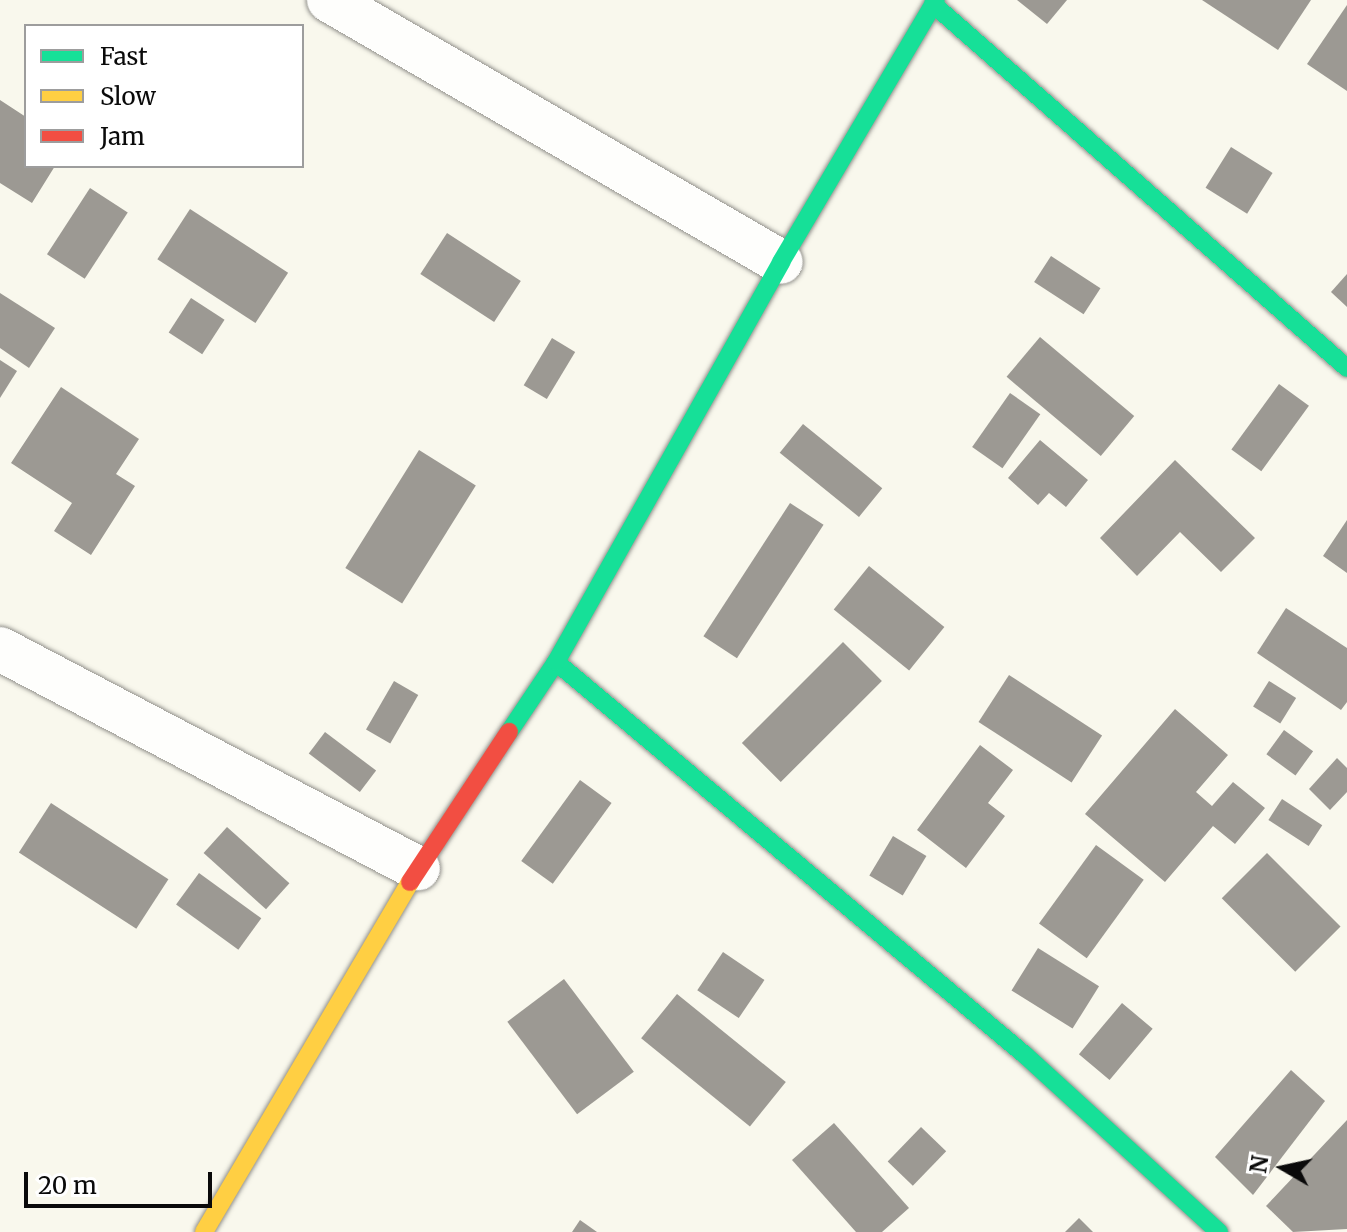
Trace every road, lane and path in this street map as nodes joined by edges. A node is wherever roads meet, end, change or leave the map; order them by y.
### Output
1 (329, 0) edge
2 (934, 2) edge
3 (781, 262) junction
4 (1347, 368) edge
5 (0, 649) edge
6 (556, 662) junction
7 (418, 868) junction
8 (204, 1232) edge
9 (1219, 1232) edge

1 - 3 street
2 - 3 street
2 - 4 street
3 - 6 street
5 - 7 street
6 - 7 street
6 - 9 street
7 - 8 street

